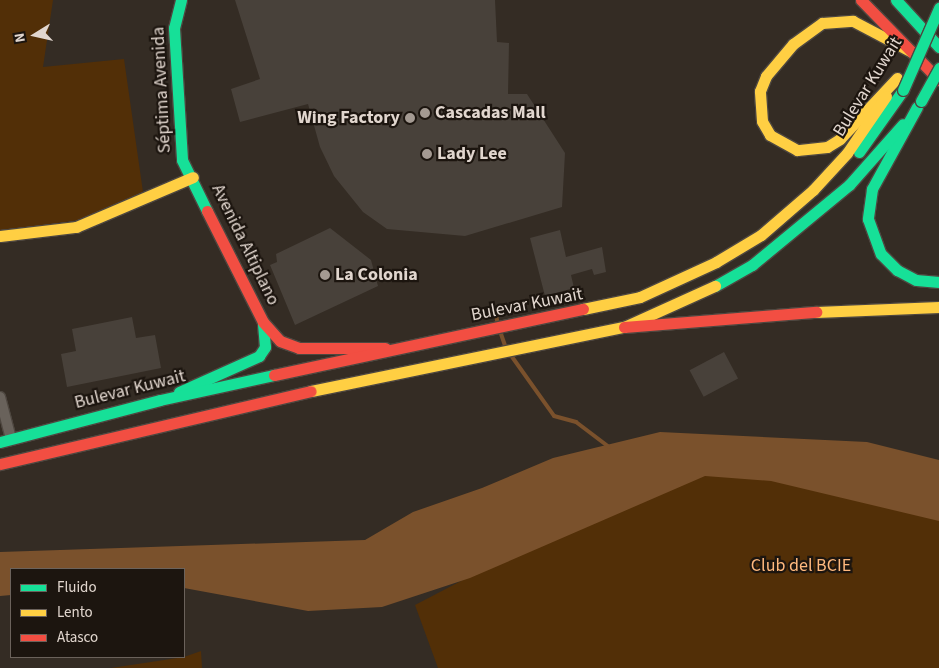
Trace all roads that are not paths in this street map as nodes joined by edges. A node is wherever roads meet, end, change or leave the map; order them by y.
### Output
1 (181, 0) edge
2 (861, 0) edge
3 (896, 0) edge
4 (933, 0) edge
5 (939, 8) edge
6 (939, 47) edge
7 (914, 53) junction
8 (939, 68) edge
9 (899, 75) junction
10 (939, 80) edge
11 (919, 104) junction
12 (193, 177) junction
13 (813, 190) junction
14 (0, 236) edge
15 (939, 282) edge
16 (939, 307) edge
17 (263, 322) junction
18 (624, 327) junction
19 (396, 348) junction
20 (0, 397) edge
21 (160, 400) junction
22 (5, 441) edge
23 (0, 464) edge

1 - 12 main road, Séptima Avenida
2 - 7 main road
3 - 6 main road
4 - 9 main road, Bulevar Kuwait
5 - 13 main road, bridge
7 - 9 main road
7 - 10 main road
8 - 11 main road, bridge
9 - 13 main road, Bulevar Kuwait
11 - 15 main road
11 - 18 main road
12 - 14 main road, Avenida Altiplano
12 - 17 main road, Avenida Altiplano
13 - 19 main road, Bulevar Kuwait
16 - 18 main road
17 - 19 main road, Avenida Altiplano
17 - 21 main road, Avenida Altiplano
18 - 23 main road
19 - 21 main road, Bulevar Kuwait
20 - 22 street
21 - 22 main road, Bulevar Kuwait

